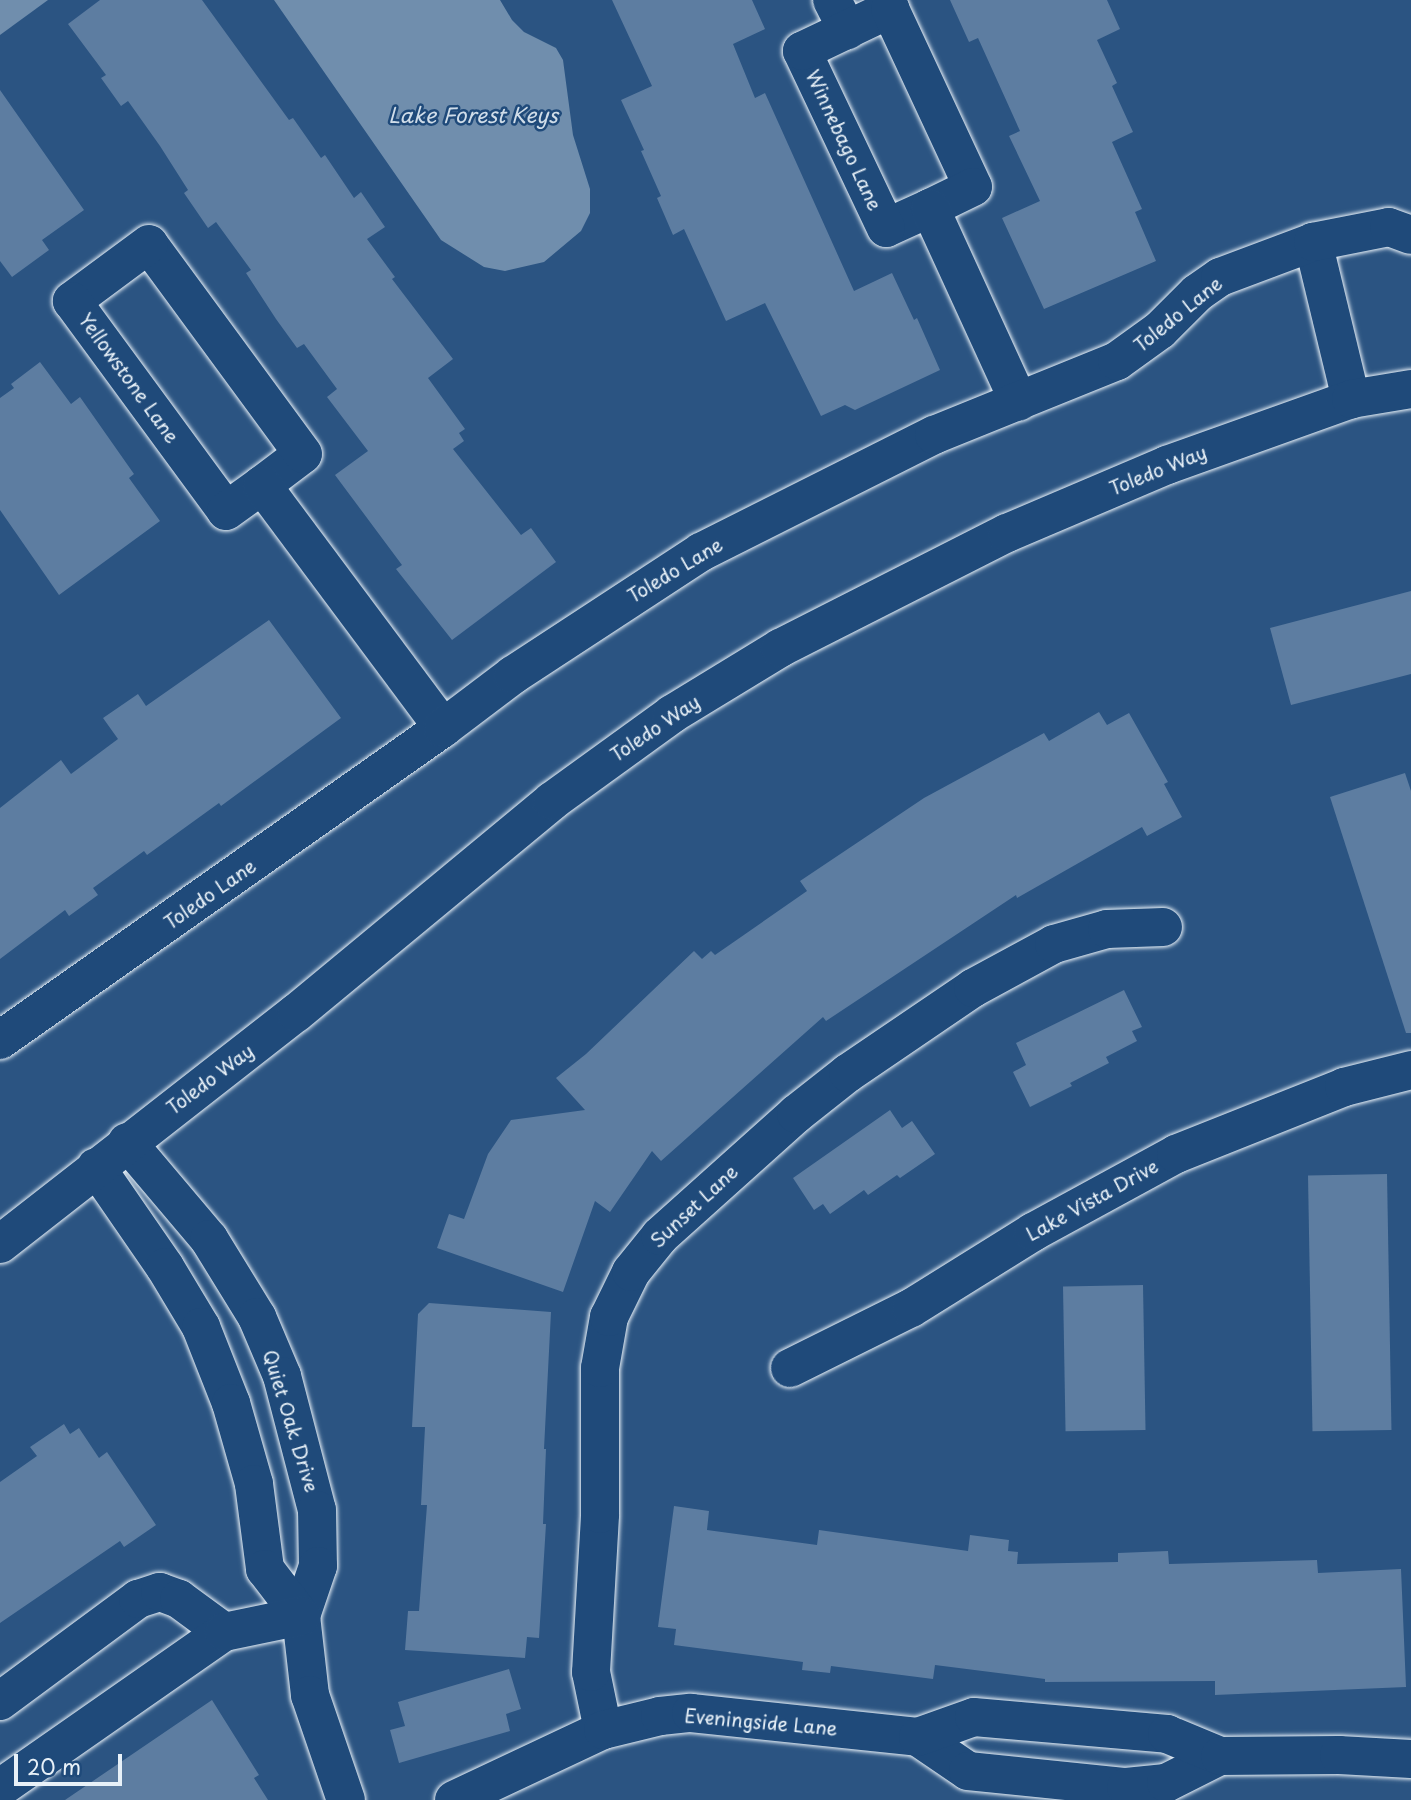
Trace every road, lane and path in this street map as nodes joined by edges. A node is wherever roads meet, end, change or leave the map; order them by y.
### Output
1 (839, 15) edge
2 (930, 208) junction
3 (1411, 234) edge
4 (1313, 242) junction
5 (1411, 389) edge
6 (1351, 399) junction
7 (1019, 402) junction
8 (262, 485) junction
9 (443, 728) junction
10 (1163, 927) dead end
11 (0, 1040) edge
12 (1411, 1070) edge
13 (127, 1142) junction
14 (96, 1167) junction
15 (0, 1244) edge
16 (790, 1368) dead end
17 (301, 1616) junction
18 (224, 1632) junction
19 (0, 1701) edge
20 (603, 1730) junction
21 (918, 1737) junction
22 (1220, 1756) junction
23 (1411, 1759) edge
24 (0, 1788) edge
25 (346, 1800) edge
26 (454, 1800) edge

1 - 2 street, Winnebago Lane
1 - 2 street, Winnebago Lane
2 - 7 street
3 - 4 street, Toledo Lane
4 - 6 street
4 - 7 street, Toledo Lane
5 - 6 street, Toledo Way
6 - 13 street, Toledo Way
7 - 9 street, Toledo Lane
8 - 8 street, Yellowstone Lane
8 - 9 street
9 - 11 street, Toledo Lane
10 - 20 street, Sunset Lane
12 - 16 street, Lake Vista Drive
13 - 14 street, Toledo Way
13 - 17 street, Quiet Oak Drive
14 - 15 street, Toledo Way
14 - 17 street
17 - 18 street
17 - 25 street, Quiet Oak Drive
18 - 19 street
18 - 24 street
20 - 21 street, Eveningside Lane
20 - 26 street, Eveningside Lane
21 - 22 street, Eveningside Lane
21 - 22 street, Eveningside Lane
22 - 23 street, Eveningside Lane

